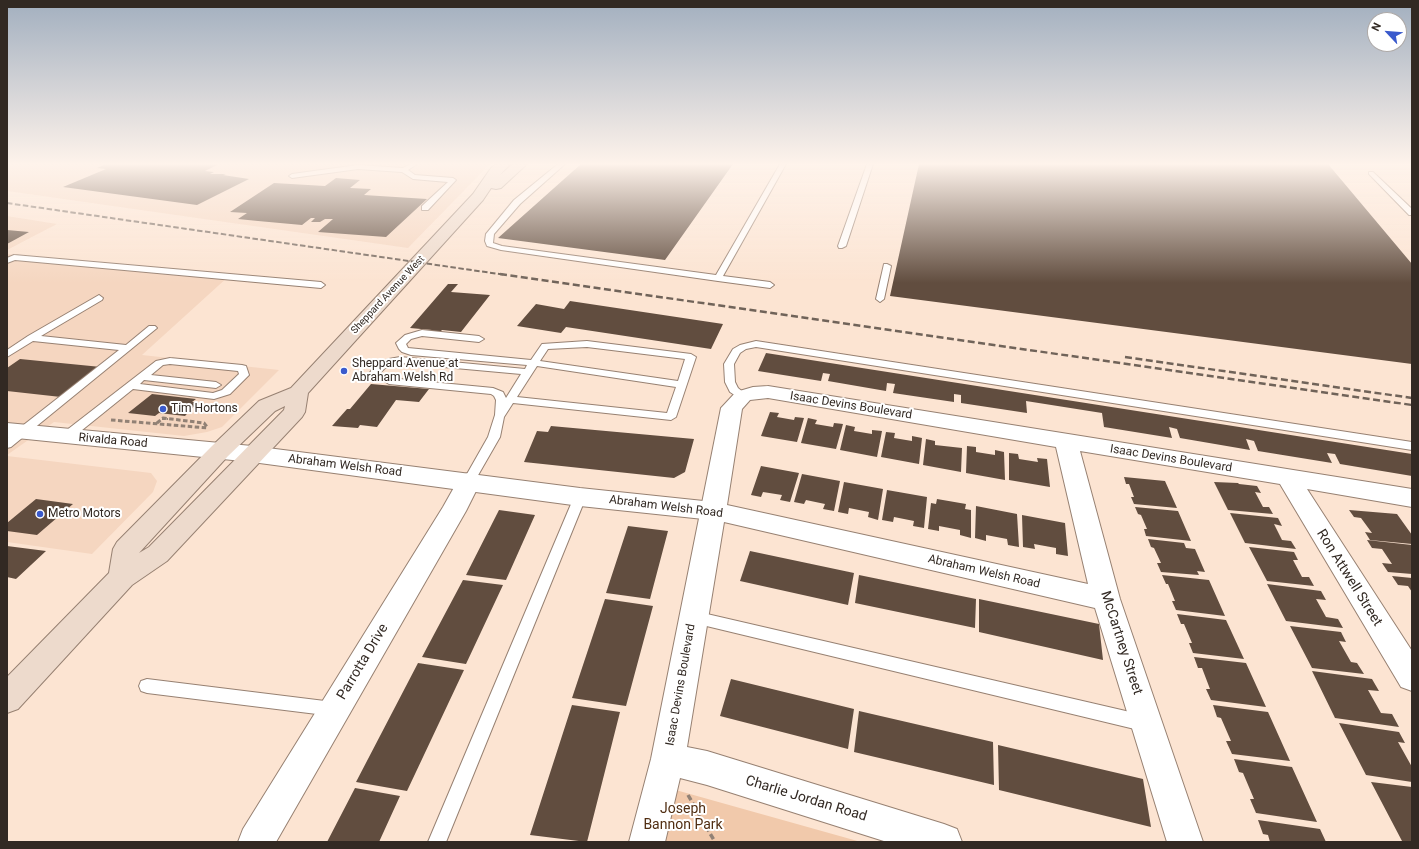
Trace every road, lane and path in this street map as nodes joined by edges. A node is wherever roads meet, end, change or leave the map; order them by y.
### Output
1 (429, 204) edge
2 (472, 204) edge
3 (516, 204) edge
4 (760, 204) edge
5 (856, 204) edge
6 (1402, 204) edge
7 (425, 208) dead end
8 (1412, 213) edge
9 (842, 246) dead end
10 (7, 261) edge
11 (887, 266) dead end
12 (718, 278) junction
13 (770, 285) dead end
14 (321, 286) dead end
15 (99, 298) dead end
16 (880, 299) dead end
17 (152, 328) dead end
18 (31, 338) junction
19 (479, 339) dead end
20 (128, 348) junction
21 (7, 354) edge
22 (531, 368) junction
23 (142, 377) junction
24 (377, 380) dead end
25 (389, 381) dead end
26 (216, 385) dead end
27 (131, 386) junction
28 (682, 386) junction
29 (298, 392) junction
30 (744, 396) junction
31 (510, 400) junction
32 (499, 417) junction
33 (105, 419) dead end
34 (156, 423) junction
35 (151, 427) dead end
36 (12, 435) edge
37 (67, 436) junction
38 (1066, 442) junction
39 (1412, 446) edge
40 (220, 451) junction
41 (252, 454) junction
42 (1288, 478) junction
43 (469, 481) junction
44 (580, 497) junction
45 (1412, 498) edge
46 (713, 511) junction
47 (122, 577) junction
48 (1106, 599) junction
49 (693, 617) junction
50 (1412, 677) edge
51 (147, 686) dead end
52 (7, 699) edge
53 (335, 710) junction
54 (1147, 724) junction
55 (668, 759) junction
56 (688, 795) dead end
57 (256, 842) edge
58 (437, 842) edge
59 (647, 842) edge
60 (715, 842) edge
61 (944, 842) edge
62 (1185, 842) edge

1 - 7 lane
2 - 29 main road, Sheppard Avenue West
3 - 12 lane
4 - 12 lane
5 - 9 lane
6 - 8 lane
10 - 14 lane
11 - 16 lane
12 - 13 lane
15 - 18 lane
17 - 20 lane
18 - 20 lane
18 - 21 lane
19 - 22 lane
20 - 36 lane
22 - 24 lane
22 - 28 lane
22 - 28 lane
22 - 31 lane
23 - 26 lane
23 - 27 lane
23 - 27 lane
25 - 32 lane
27 - 37 lane
28 - 31 lane
29 - 40 main road, Sheppard Avenue West
29 - 41 main road
30 - 38 street, Isaac Devins Boulevard
30 - 39 lane
30 - 46 street, Isaac Devins Boulevard
31 - 32 lane
32 - 43 lane
33 - 34 path
34 - 34 path
34 - 35 path
36 - 37 street, Rivalda Road
37 - 40 street, Rivalda Road
38 - 42 street, Isaac Devins Boulevard
38 - 48 street, McCartney Street
40 - 41 street, Abraham Welsh Road
40 - 47 main road, Sheppard Avenue West
41 - 43 street, Abraham Welsh Road
41 - 47 main road
42 - 45 street, Isaac Devins Boulevard
42 - 50 street, Ron Attwell Street
43 - 44 street, Abraham Welsh Road
43 - 53 street, Parrotta Drive
44 - 46 street, Abraham Welsh Road
44 - 58 lane
46 - 48 street, Abraham Welsh Road
46 - 49 street, Isaac Devins Boulevard
47 - 52 main road
48 - 54 street, McCartney Street
49 - 54 lane
49 - 55 street, Isaac Devins Boulevard
51 - 53 lane
53 - 57 street, Parrotta Drive
54 - 62 street, McCartney Street
55 - 59 street, Isaac Devins Boulevard
55 - 61 street, Charlie Jordan Road
56 - 60 path

